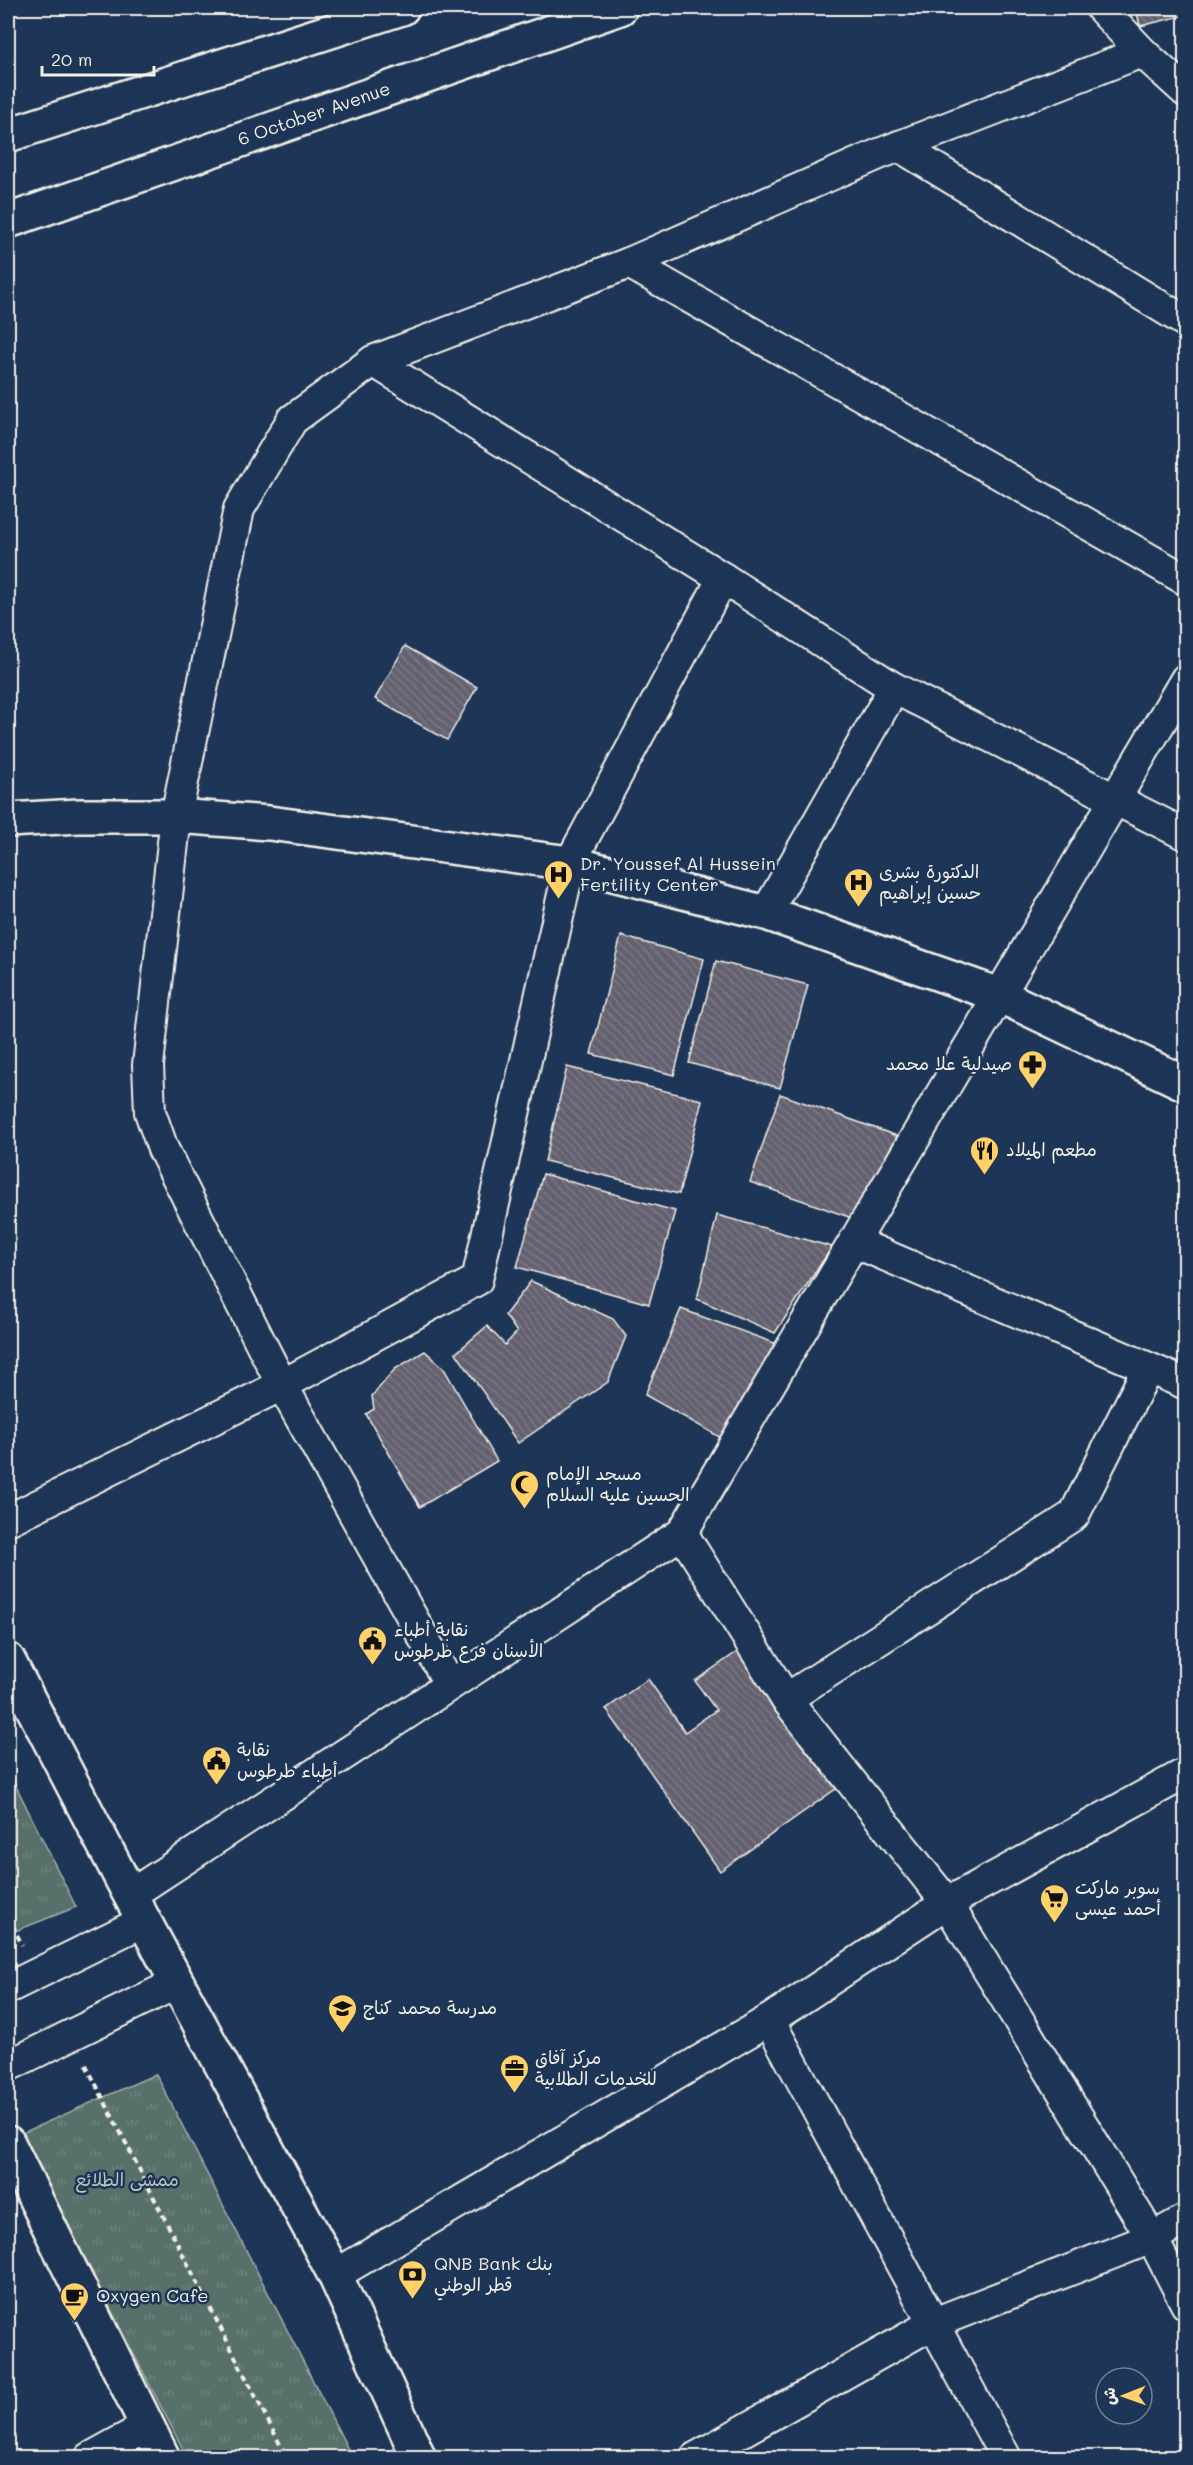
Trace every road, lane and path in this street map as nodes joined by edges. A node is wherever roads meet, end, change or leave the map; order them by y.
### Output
1 (402, 8) edge
2 (620, 8) edge
3 (1101, 8) edge
4 (1142, 52) junction
5 (1185, 92) edge
6 (8, 135) edge
7 (899, 146) junction
8 (8, 221) edge
9 (629, 263) junction
10 (1185, 322) edge
11 (373, 361) junction
12 (723, 578) junction
13 (1185, 580) edge
14 (1185, 678) edge
15 (894, 688) junction
16 (1114, 800) junction
17 (176, 816) junction
18 (8, 820) edge
19 (1185, 835) edge
20 (570, 863) junction
21 (766, 913) junction
22 (999, 994) junction
23 (1185, 1084) edge
24 (854, 1242) junction
25 (1148, 1368) junction
26 (1185, 1384) edge
27 (282, 1385) junction
28 (8, 1520) edge
29 (681, 1533) junction
30 (8, 1660) edge
31 (450, 1685) junction
32 (786, 1699) junction
33 (1185, 1773) edge
34 (947, 1903) junction
35 (137, 1908) junction
36 (177, 1983) junction
37 (8, 1988) edge
38 (769, 2020) junction
39 (70, 2036) junction
40 (8, 2066) edge
41 (8, 2143) edge
42 (1185, 2219) edge
43 (1152, 2238) junction
44 (335, 2275) junction
45 (1185, 2304) edge
46 (934, 2323) junction
47 (148, 2427) junction
48 (90, 2457) edge
49 (163, 2457) edge
50 (287, 2457) edge
51 (419, 2457) edge
52 (695, 2457) edge
53 (1006, 2457) edge

1 - 6 street
2 - 8 street, 6 October Avenue
3 - 4 street
4 - 5 street
4 - 7 street
7 - 9 street
7 - 10 street
9 - 11 street
9 - 13 street
11 - 12 street
11 - 17 street
12 - 15 street
12 - 20 street
14 - 16 street
15 - 16 street
15 - 21 street
16 - 19 street
16 - 22 street
17 - 18 street
17 - 20 street
17 - 27 street
20 - 21 street
20 - 27 street
21 - 22 street
22 - 23 street
22 - 24 street
24 - 25 street
24 - 29 street
25 - 26 street
25 - 32 street
27 - 28 street
27 - 31 street
29 - 31 street
29 - 32 street
30 - 35 street
31 - 35 street
32 - 34 street
33 - 34 street
34 - 38 street
34 - 43 street
35 - 36 street
35 - 37 street
36 - 39 street
36 - 44 street
38 - 44 street
38 - 46 street
39 - 40 street
39 - 50 path
41 - 47 street
42 - 43 street
43 - 45 street
43 - 46 street
44 - 51 street
46 - 52 street
46 - 53 street
47 - 48 street
47 - 49 street

